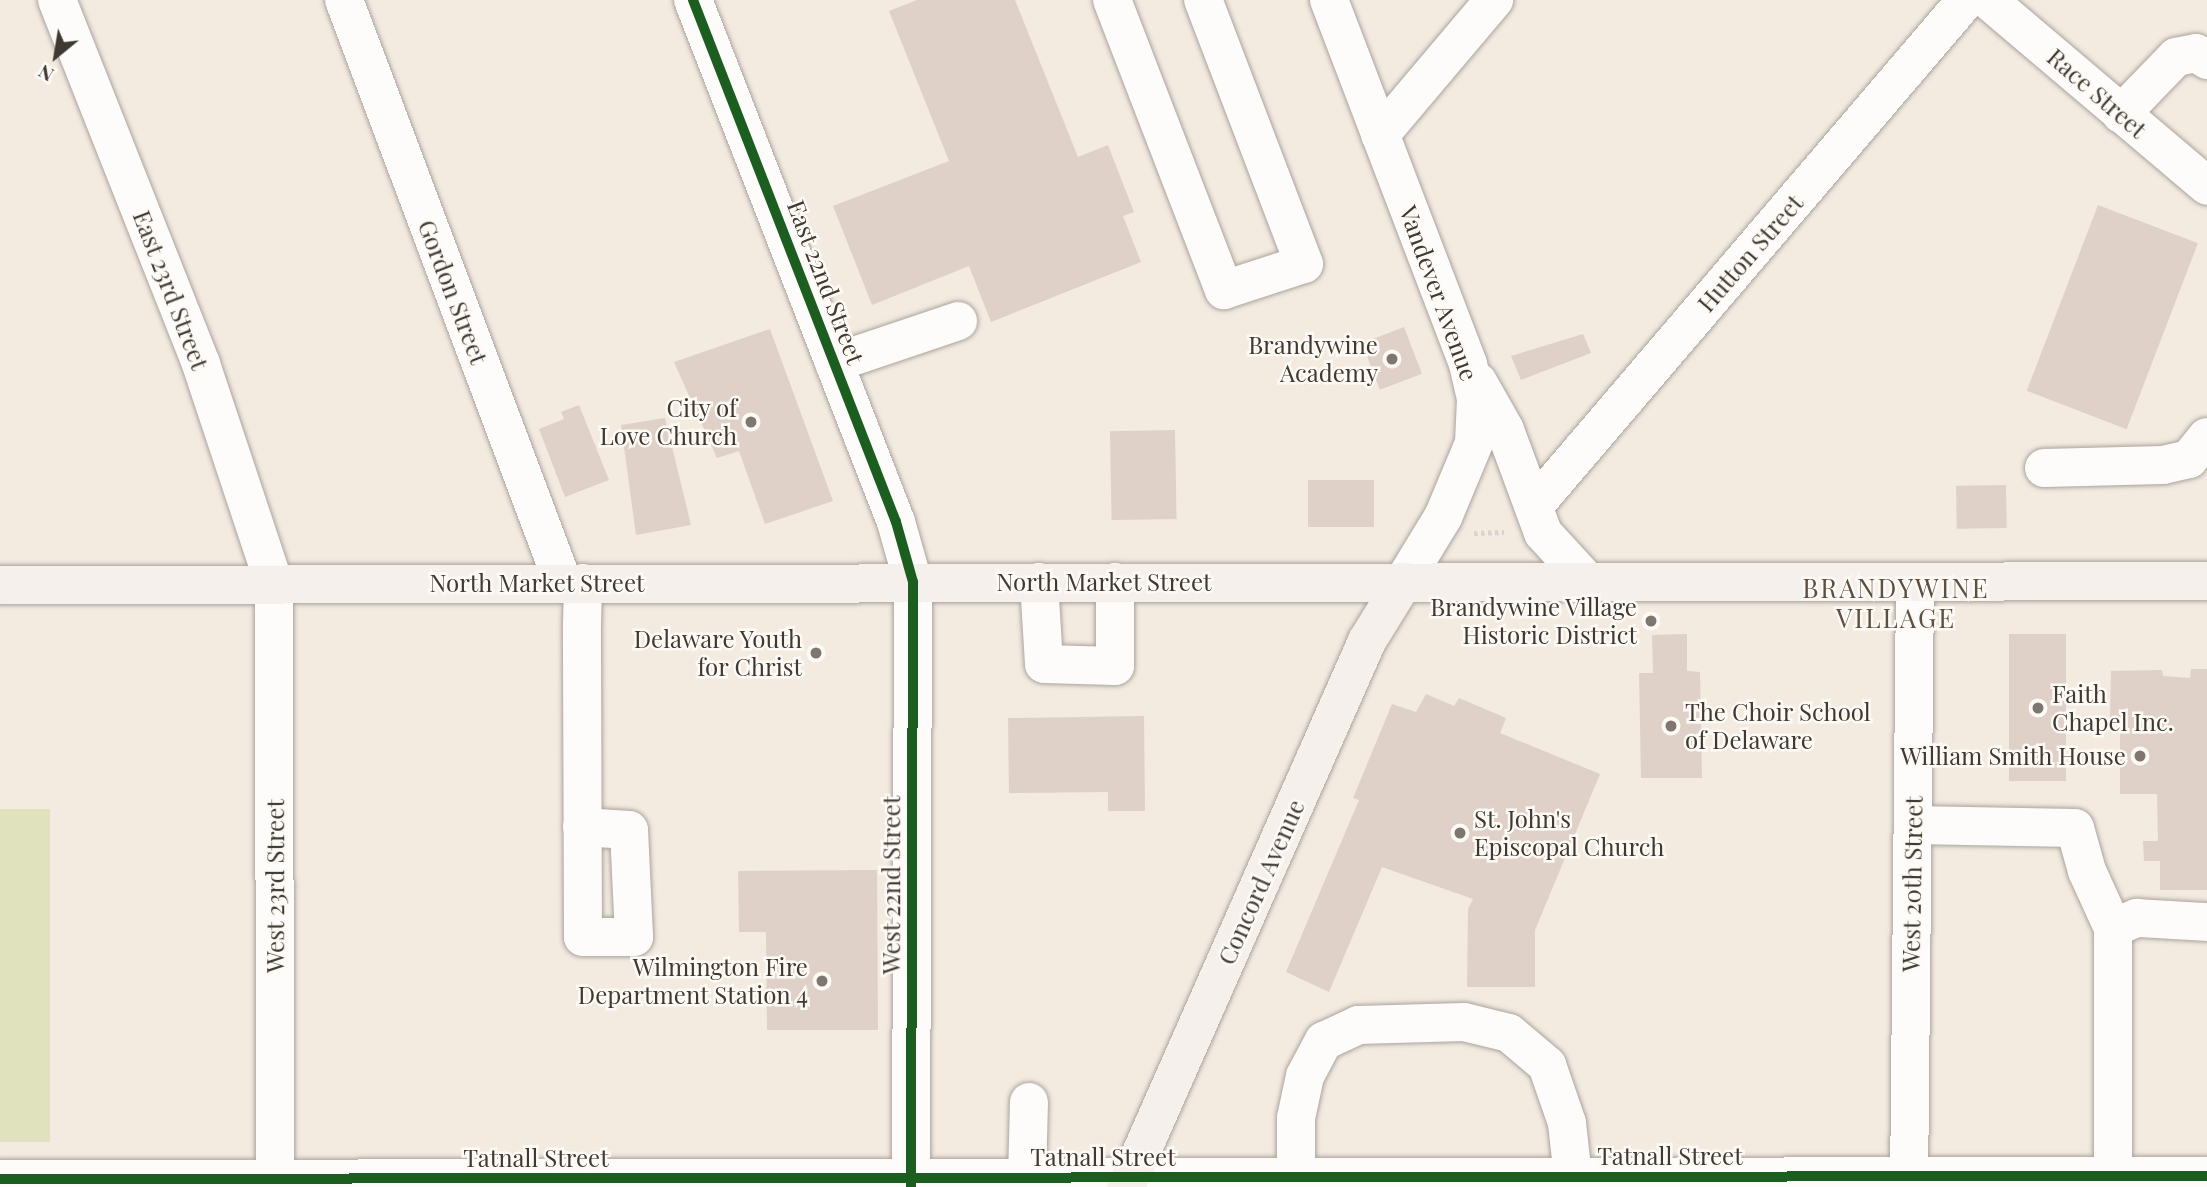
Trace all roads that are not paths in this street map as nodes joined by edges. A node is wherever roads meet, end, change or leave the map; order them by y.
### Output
1 (57, 0) edge
2 (344, 0) edge
3 (693, 0) edge
4 (1112, 0) edge
5 (1203, 0) edge
6 (1329, 0) edge
7 (1494, 0) edge
8 (1966, 0) edge
9 (1988, 0) edge
10 (2207, 60) edge
11 (2121, 114) junction
12 (1380, 135) junction
13 (2207, 186) edge
14 (958, 321) dead end
15 (834, 363) junction
16 (1468, 364) junction
17 (2207, 437) edge
18 (2044, 468) dead end
19 (1523, 519) junction
20 (1404, 581) junction
21 (2207, 581) edge
22 (913, 582) junction
23 (1039, 582) junction
24 (1115, 582) junction
25 (1588, 582) junction
26 (1915, 582) junction
27 (573, 583) junction
28 (274, 584) junction
29 (0, 585) edge
30 (1913, 825) junction
31 (583, 827) dead end
32 (2207, 922) edge
33 (2113, 928) junction
34 (1029, 1102) dead end
35 (1573, 1177) junction
36 (2207, 1177) edge
37 (1027, 1178) junction
38 (1296, 1178) junction
39 (0, 1179) edge
40 (2095, 1180) edge
41 (911, 1182) edge
42 (1128, 1182) edge
43 (1736, 1182) edge
44 (1909, 1182) edge
45 (275, 1183) edge
46 (523, 1183) edge
47 (1348, 1183) edge

1 - 28 street, East 23rd Street
2 - 27 street, Gordon Street
3 - 15 street, East 22nd Street
4 - 5 street
6 - 12 street, Vandever Avenue
7 - 12 street
8 - 19 street, Hutton Street
9 - 11 street, Race Street
10 - 11 street
11 - 13 street, Race Street
12 - 16 street, Vandever Avenue
14 - 15 street
15 - 22 street, East 22nd Street
16 - 19 street
16 - 20 street, Vandever Avenue
17 - 18 street
19 - 25 street
20 - 24 main road, North Market Street
20 - 25 main road, North Market Street
20 - 42 main road, Concord Avenue
21 - 26 main road, North Market Street
22 - 23 main road, North Market Street
22 - 27 main road, North Market Street
22 - 41 street, West 22nd Street
23 - 24 main road, North Market Street
23 - 24 street
25 - 26 main road, North Market Street
26 - 30 street, West 20th Street
27 - 28 main road, North Market Street
27 - 31 street
28 - 29 main road, North Market Street
28 - 45 street, West 23rd Street
30 - 33 street
30 - 44 street, West 20th Street
32 - 33 street
33 - 40 street
34 - 37 street
35 - 38 street
35 - 43 street, Tatnall Street
35 - 47 street, Tatnall Street
36 - 40 street, Tatnall Street
37 - 41 street, Tatnall Street
37 - 42 street, Tatnall Street
38 - 42 street, Tatnall Street
38 - 47 street, Tatnall Street
39 - 45 street, Tatnall Street
40 - 44 street, Tatnall Street
41 - 46 street, Tatnall Street
43 - 44 street, Tatnall Street
45 - 46 street, Tatnall Street

